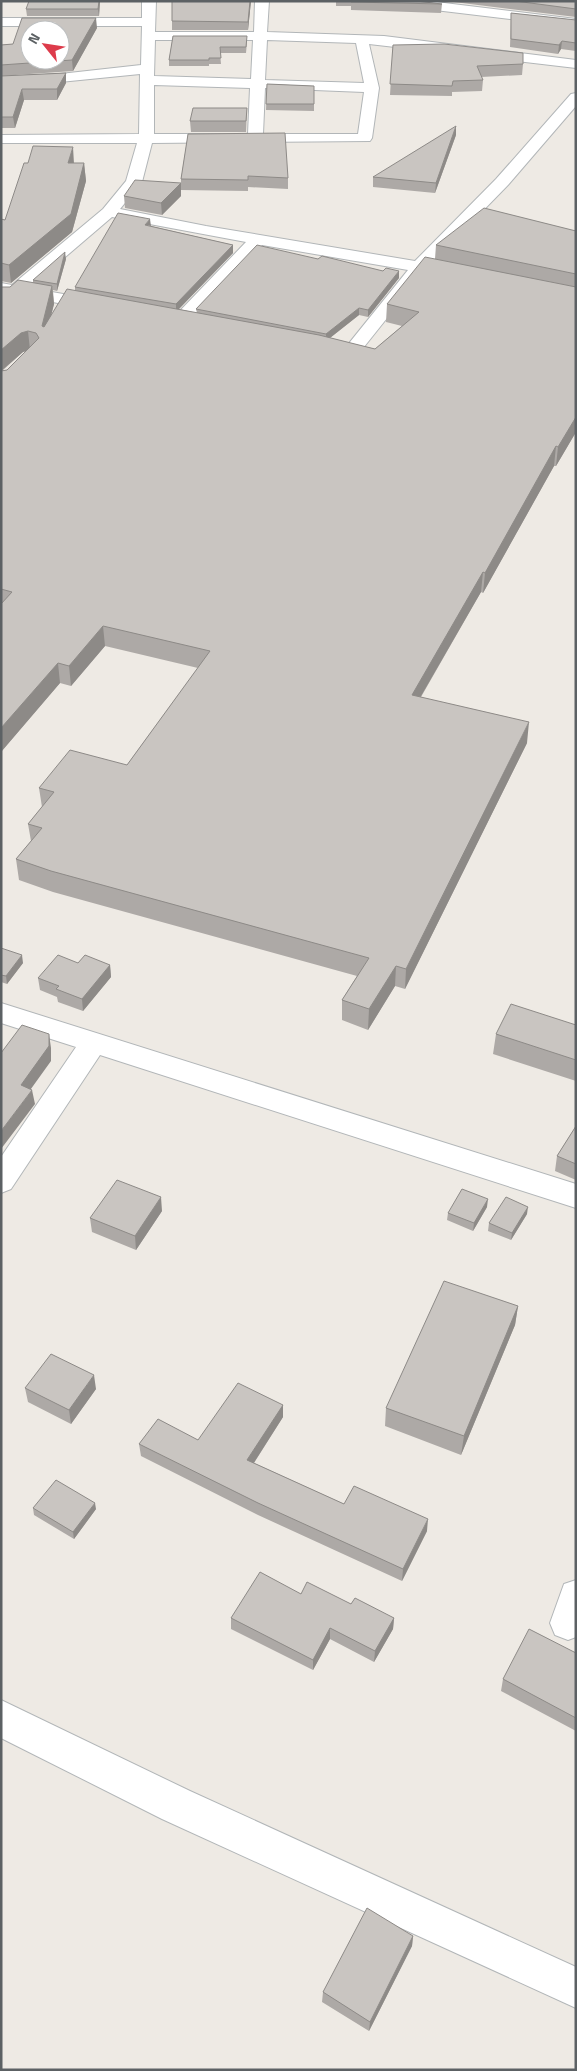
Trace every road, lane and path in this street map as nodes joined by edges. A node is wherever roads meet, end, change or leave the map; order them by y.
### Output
1 (149, 1) edge
2 (262, 1) edge
3 (393, 1) edge
4 (1, 22) edge
5 (576, 23) edge
6 (148, 29) junction
7 (261, 36) junction
8 (362, 40) junction
9 (576, 64) edge
10 (147, 75) junction
11 (1, 81) edge
12 (258, 84) junction
13 (372, 88) junction
14 (576, 97) edge
15 (146, 137) junction
16 (1, 138) edge
17 (255, 138) junction
18 (109, 212) junction
19 (258, 239) junction
20 (419, 267) junction
21 (447, 273) edge
22 (9, 290) edge
23 (1, 303) edge
24 (113, 308) edge
25 (162, 317) edge
26 (181, 320) junction
27 (200, 324) edge
28 (303, 344) edge
29 (1, 1013) edge
30 (94, 1042) junction
31 (1, 1181) edge
32 (576, 1196) edge
33 (1, 1718) edge
34 (576, 1988) edge

1 - 6 street
2 - 7 street
3 - 5 street
4 - 6 street
6 - 7 street
6 - 10 street
7 - 8 street
7 - 12 street
8 - 9 street
8 - 13 street
10 - 11 street
10 - 12 street
10 - 15 street
12 - 13 street
12 - 17 street
13 - 17 street
14 - 20 street
15 - 16 street
15 - 17 street
15 - 18 street
18 - 19 street
18 - 22 street
19 - 20 street
19 - 26 street
20 - 21 street
20 - 28 street
22 - 23 street
22 - 24 street
25 - 26 street
26 - 27 street
29 - 30 street
30 - 31 street
30 - 32 street
33 - 34 street

